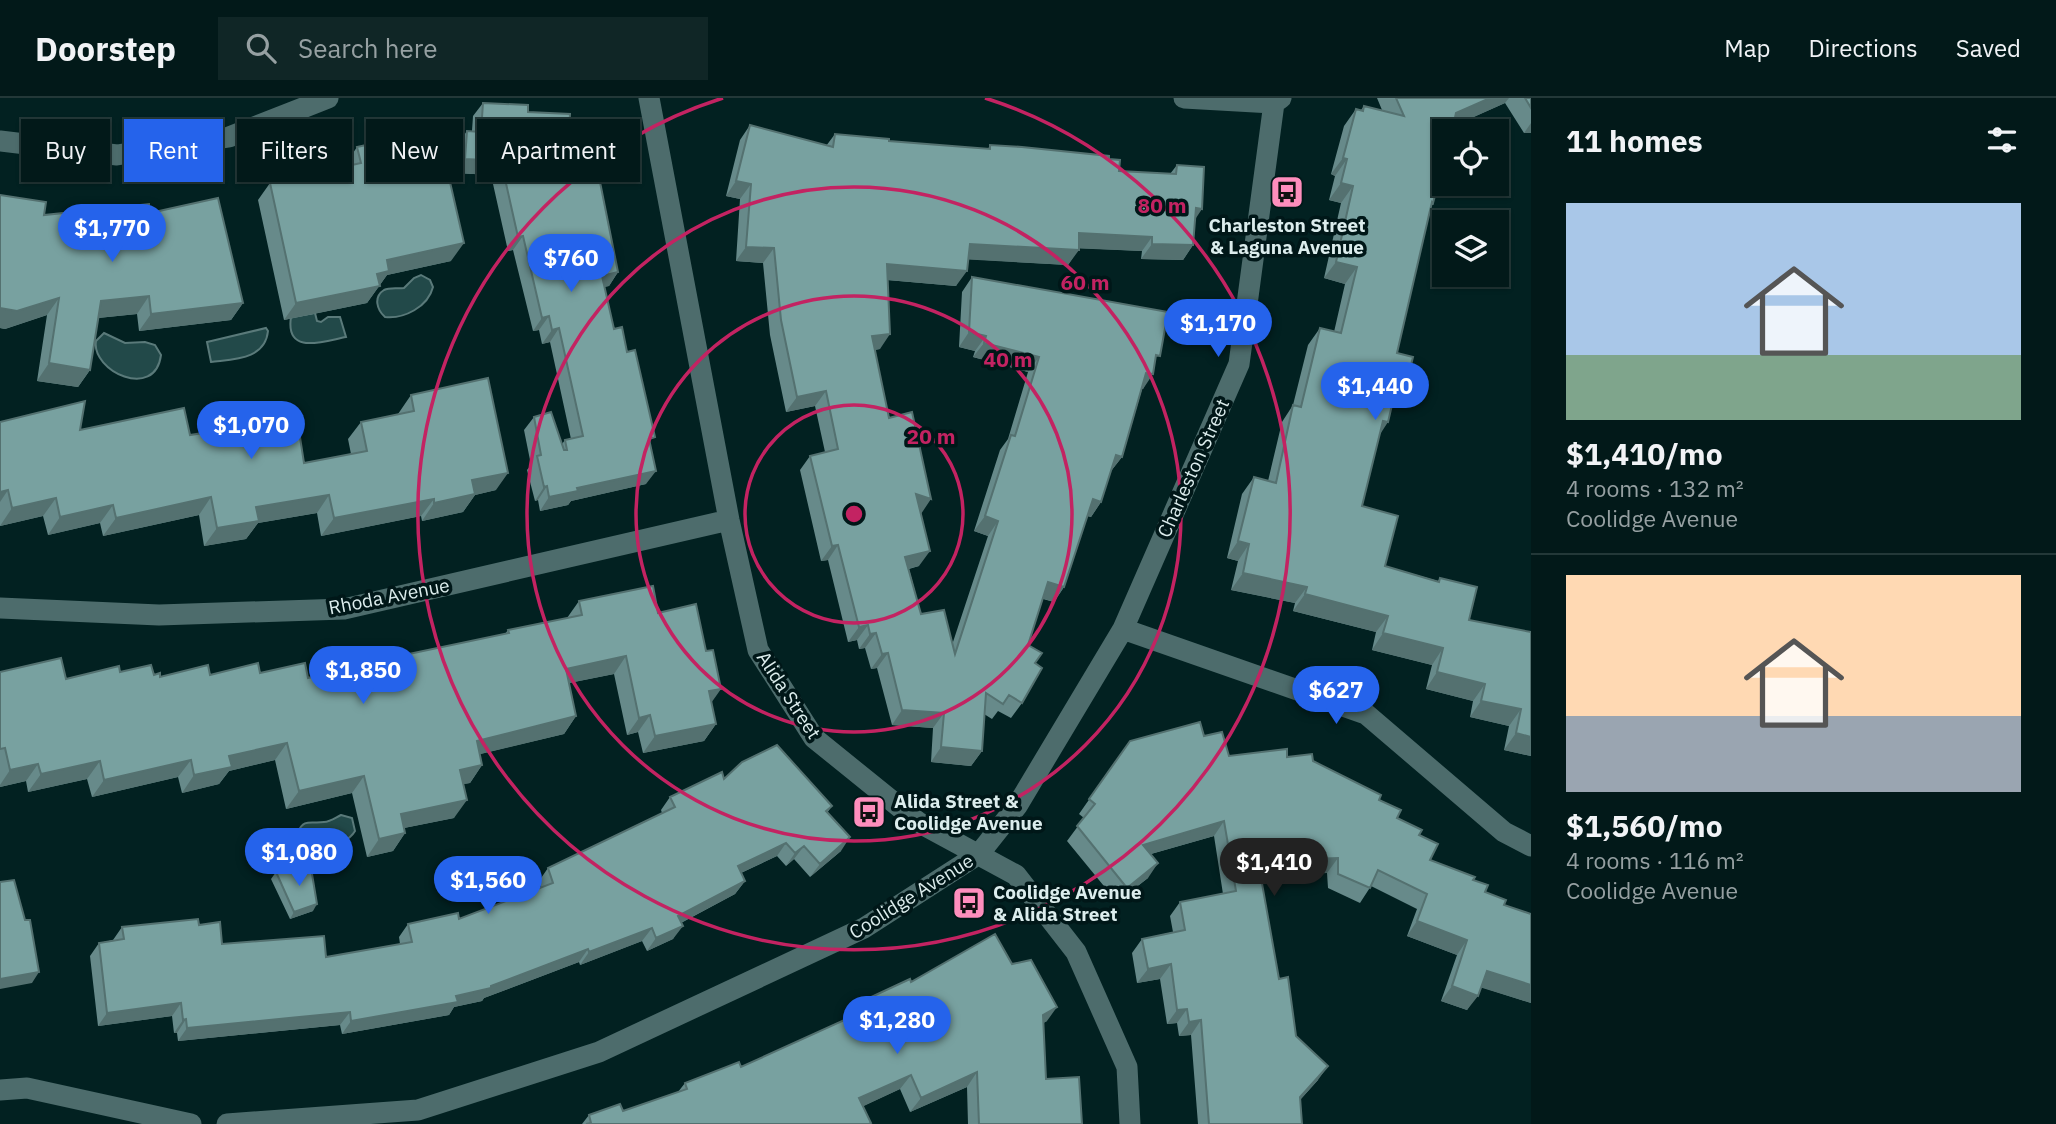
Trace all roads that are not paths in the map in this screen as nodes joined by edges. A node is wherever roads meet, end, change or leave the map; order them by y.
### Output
1 (328, 98) edge
2 (649, 98) edge
3 (1184, 98) edge
4 (1278, 101) edge
5 (0, 141) edge
6 (729, 520) junction
7 (0, 608) edge
8 (1123, 629) junction
9 (1531, 845) edge
10 (979, 854) junction
11 (0, 1090) edge
12 (191, 1124) edge
13 (227, 1124) edge
14 (1130, 1124) edge

1 - 5 street
2 - 6 street, Alida Street
3 - 4 street
4 - 8 street, Charleston Street
6 - 7 street, Rhoda Avenue
6 - 10 street, Alida Street
8 - 9 street
8 - 10 street, Coolidge Avenue
10 - 13 street, Coolidge Avenue
10 - 14 street, Alida Street
11 - 12 street

